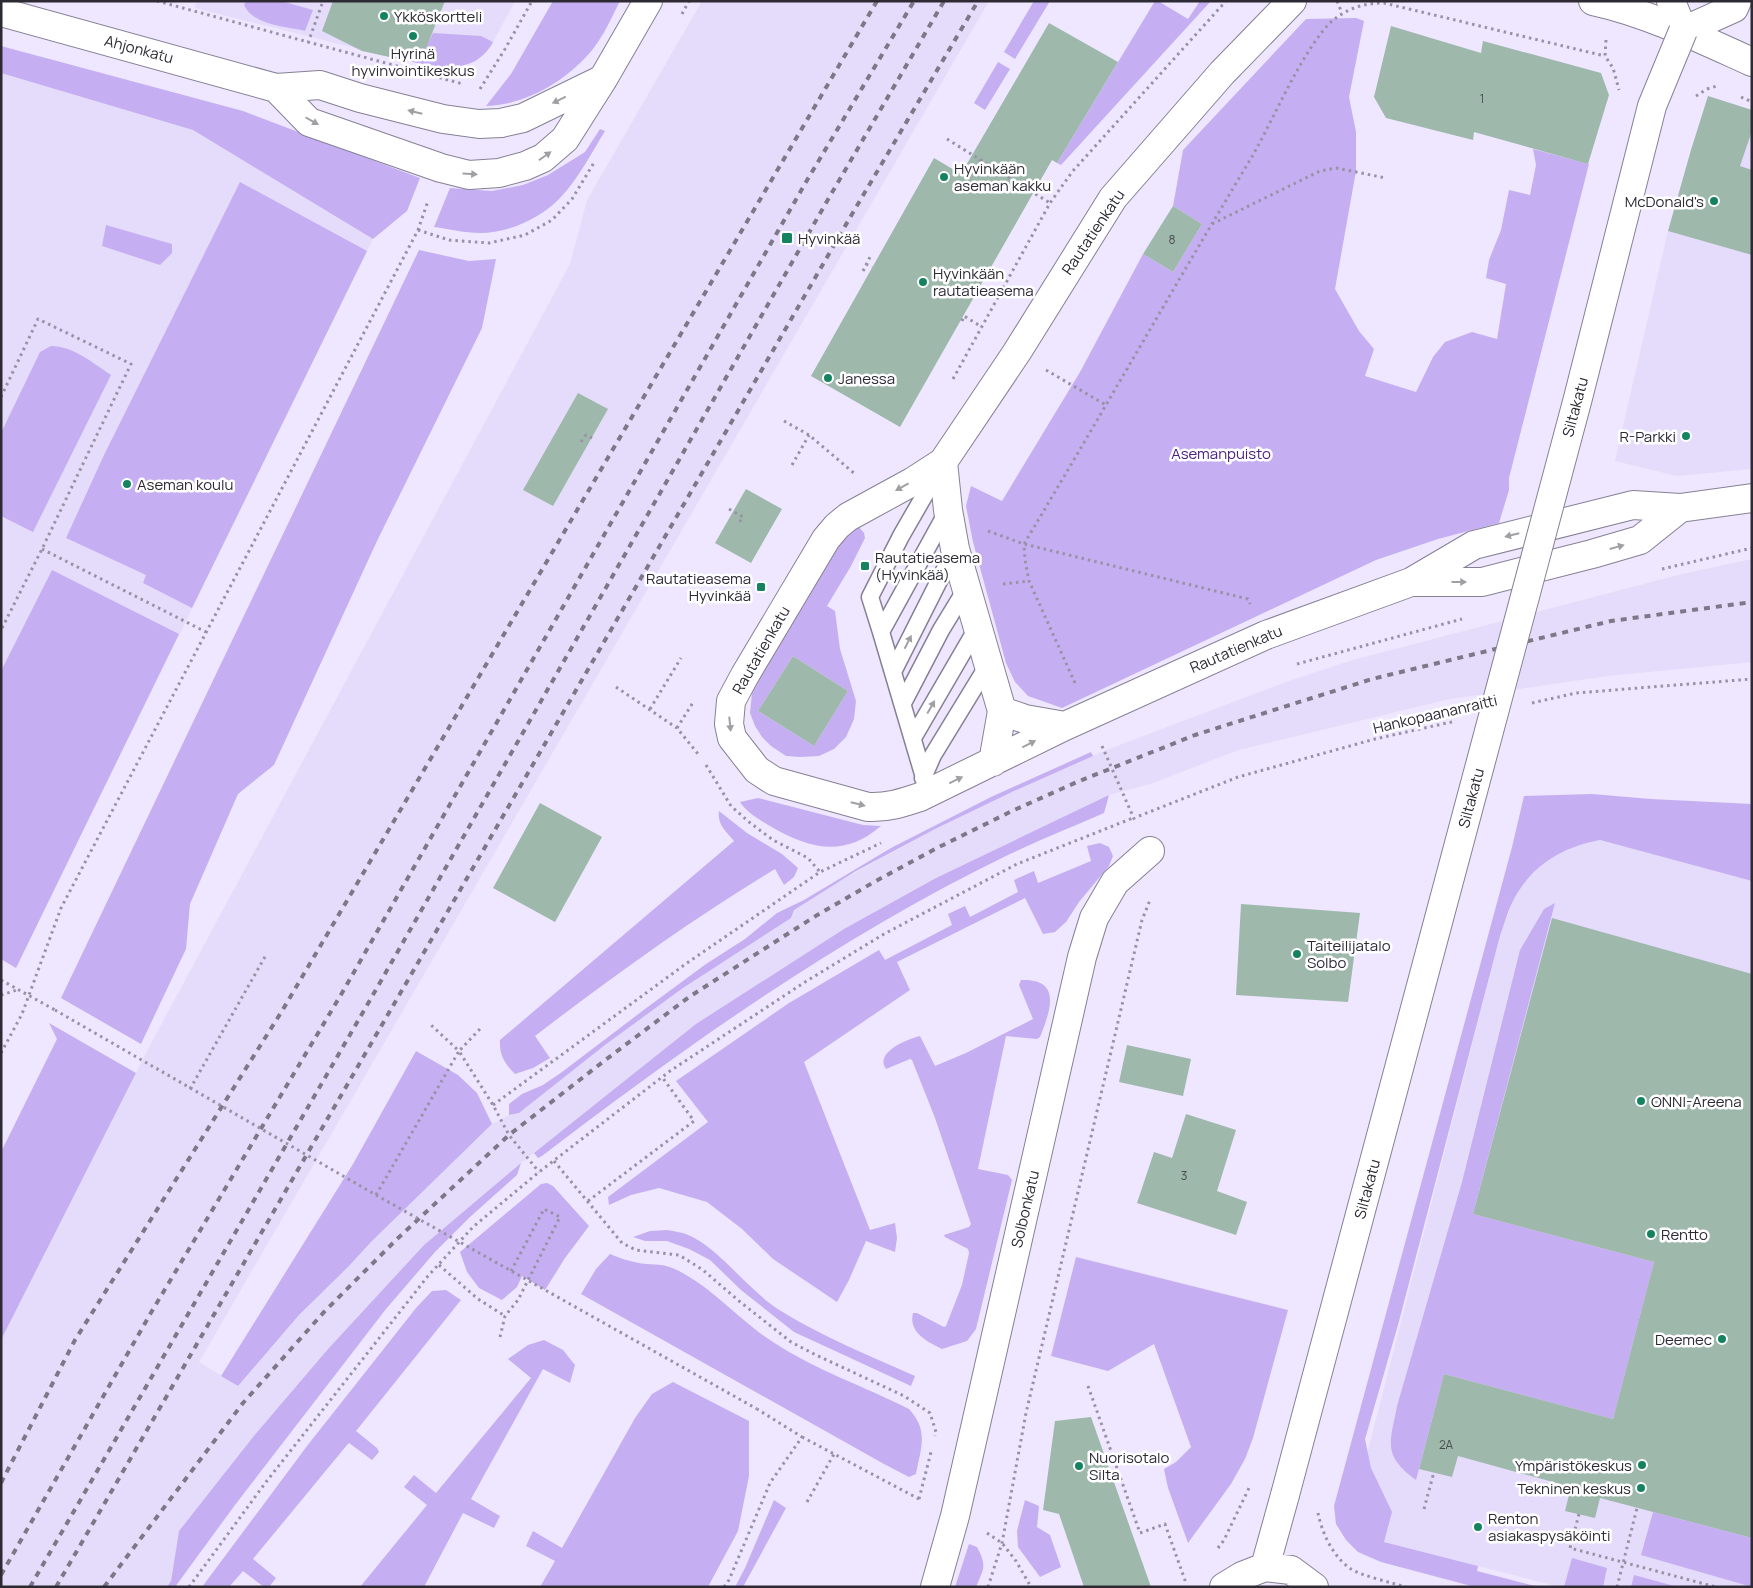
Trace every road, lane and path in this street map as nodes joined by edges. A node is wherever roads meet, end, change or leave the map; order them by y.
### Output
1 (157, 1) edge
2 (323, 1) edge
3 (532, 1) edge
4 (648, 1) edge
5 (1226, 1) edge
6 (1292, 1) edge
7 (1338, 1) edge
8 (1671, 1) edge
9 (1737, 1) edge
10 (1602, 3) edge
11 (1, 12) edge
12 (1342, 13) junction
13 (1683, 31) junction
14 (308, 43) junction
15 (1605, 56) junction
16 (1752, 62) edge
17 (603, 79) junction
18 (276, 88) junction
19 (480, 89) junction
20 (1620, 98) dead end
21 (462, 122) junction
22 (947, 139) dead end
23 (980, 160) junction
24 (441, 168) junction
25 (969, 178) dead end
26 (1386, 178) dead end
27 (1050, 203) junction
28 (1211, 224) junction
29 (870, 257) dead end
30 (866, 264) junction
31 (872, 267) dead end
32 (863, 271) dead end
33 (966, 324) dead end
34 (982, 327) junction
35 (949, 387) dead end
36 (1, 397) edge
37 (809, 435) dead end
38 (592, 438) dead end
39 (581, 442) dead end
40 (943, 462) junction
41 (792, 465) dead end
42 (1752, 498) edge
43 (1680, 508) junction
44 (729, 509) dead end
45 (948, 510) junction
46 (739, 523) dead end
47 (1014, 540) dead end
48 (1024, 544) junction
49 (42, 549) junction
50 (955, 549) junction
51 (1029, 581) junction
52 (1410, 582) junction
53 (999, 585) dead end
54 (966, 588) junction
55 (1248, 600) dead end
56 (977, 628) junction
57 (1, 630) edge
58 (206, 632) junction
59 (882, 632) junction
60 (681, 658) dead end
61 (988, 665) junction
62 (893, 672) junction
63 (1752, 679) edge
64 (616, 687) dead end
65 (903, 704) junction
66 (1528, 704) dead end
67 (650, 708) junction
68 (1002, 711) junction
69 (1461, 719) dead end
70 (1077, 720) junction
71 (913, 738) junction
72 (993, 762) junction
73 (922, 786) junction
74 (1134, 818) junction
75 (1150, 851) junction
76 (266, 955) dead end
77 (1, 980) edge
78 (18, 990) junction
79 (1, 995) edge
80 (29, 996) junction
81 (431, 1025) dead end
82 (480, 1029) dead end
83 (459, 1052) junction
84 (1, 1053) edge
85 (662, 1078) junction
86 (190, 1089) junction
87 (493, 1105) junction
88 (554, 1161) junction
89 (539, 1172) junction
90 (376, 1195) junction
91 (588, 1201) junction
92 (439, 1265) junction
93 (511, 1270) junction
94 (505, 1316) junction
95 (500, 1337) dead end
96 (1088, 1386) dead end
97 (802, 1437) junction
98 (933, 1442) dead end
99 (931, 1452) dead end
100 (834, 1454) junction
101 (1434, 1472) dead end
102 (1248, 1488) dead end
103 (807, 1502) dead end
104 (1317, 1507) dead end
105 (1637, 1508) dead end
106 (1424, 1509) dead end
107 (1579, 1514) dead end
108 (1212, 1554) dead end
109 (1623, 1562) junction
110 (1265, 1568) junction
111 (1193, 1576) dead end
112 (1186, 1583) junction
113 (1389, 1585) edge
114 (189, 1587) edge
115 (724, 1587) edge
116 (935, 1587) edge
117 (988, 1587) edge
118 (1182, 1587) edge
119 (1224, 1587) edge
120 (1314, 1587) edge
121 (1406, 1587) edge
122 (1617, 1587) edge
123 (1716, 1587) edge

1 - 14 path
2 - 14 path
3 - 19 path
4 - 17 street
5 - 27 path
6 - 40 street, Rautatienkatu
7 - 12 path
8 - 13 street
9 - 13 street
10 - 13 street
10 - 15 path
11 - 18 street, Ahjonkatu
12 - 15 path
12 - 28 path
13 - 16 street
13 - 110 street, Siltakatu, bridge
14 - 19 path
15 - 20 path
17 -> 21 street, Ahjonkatu
24 -> 17 street
21 -> 18 street, Ahjonkatu
18 -> 24 street
19 - 21 path
22 - 23 path
23 - 25 path
23 - 27 path
24 - 58 path
26 - 28 path
27 - 34 path
28 - 48 path
29 - 30 path
30 - 31 path
30 - 32 path
33 - 34 path
34 - 35 path
36 - 49 path
37 - 41 path
38 - 39 path
40 - 45 street
40 - 59 lane
40 -> 73 street, Rautatienkatu
42 - 43 street, Rautatienkatu
43 -> 52 street, Rautatienkatu
52 -> 43 street, Rautatienkatu
44 - 46 path
45 - 50 street
45 - 59 lane
47 - 48 path
48 - 51 path
48 - 55 path
49 - 57 path
49 - 58 path
50 - 54 street
62 -> 50 lane
51 - 53 path
51 - 70 path
52 - 70 street, Rautatienkatu
54 - 56 street
54 - 65 lane
56 - 61 street
71 -> 56 lane
58 - 80 path
59 - 62 lane
60 - 67 path
61 - 68 street
61 - 73 lane
62 - 65 lane
63 - 66 path
64 - 67 path
65 - 71 lane
67 - 87 path
68 - 70 street
68 - 72 street
69 - 74 path, Hankopaananraitti
72 -> 70 street, Rautatienkatu
70 - 74 path
71 - 73 lane
73 -> 72 street, Rautatienkatu
74 - 75 path
74 - 85 path, Hankopaananraitti
75 - 116 street, Solbonkatu
75 - 117 path
76 - 86 path
77 - 78 path
78 - 79 path
78 - 80 path
80 - 84 path
80 - 86 path, bridge
81 - 83 path
82 - 83 path
83 - 87 path
83 - 90 path
85 - 88 path, Hankopaananraitti
85 - 91 path
86 - 90 path, bridge
87 - 89 path
88 - 89 path, Hankopaananraitti
88 - 91 path
89 - 92 path, Hankopaananraitti
90 - 93 path, bridge
91 - 98 path
92 - 94 path
92 - 114 path, Hankopaananraitti
93 - 94 path
93 - 97 path, bridge
94 - 95 path
96 - 112 path
97 - 100 path
97 - 115 path
99 - 100 path
100 - 103 path
101 - 106 path
102 - 108 path
104 - 113 path
105 - 109 path
107 - 109 path
109 - 122 path
109 - 123 path
110 - 119 street
110 - 120 street
111 - 112 path
112 - 118 path
113 - 121 path

